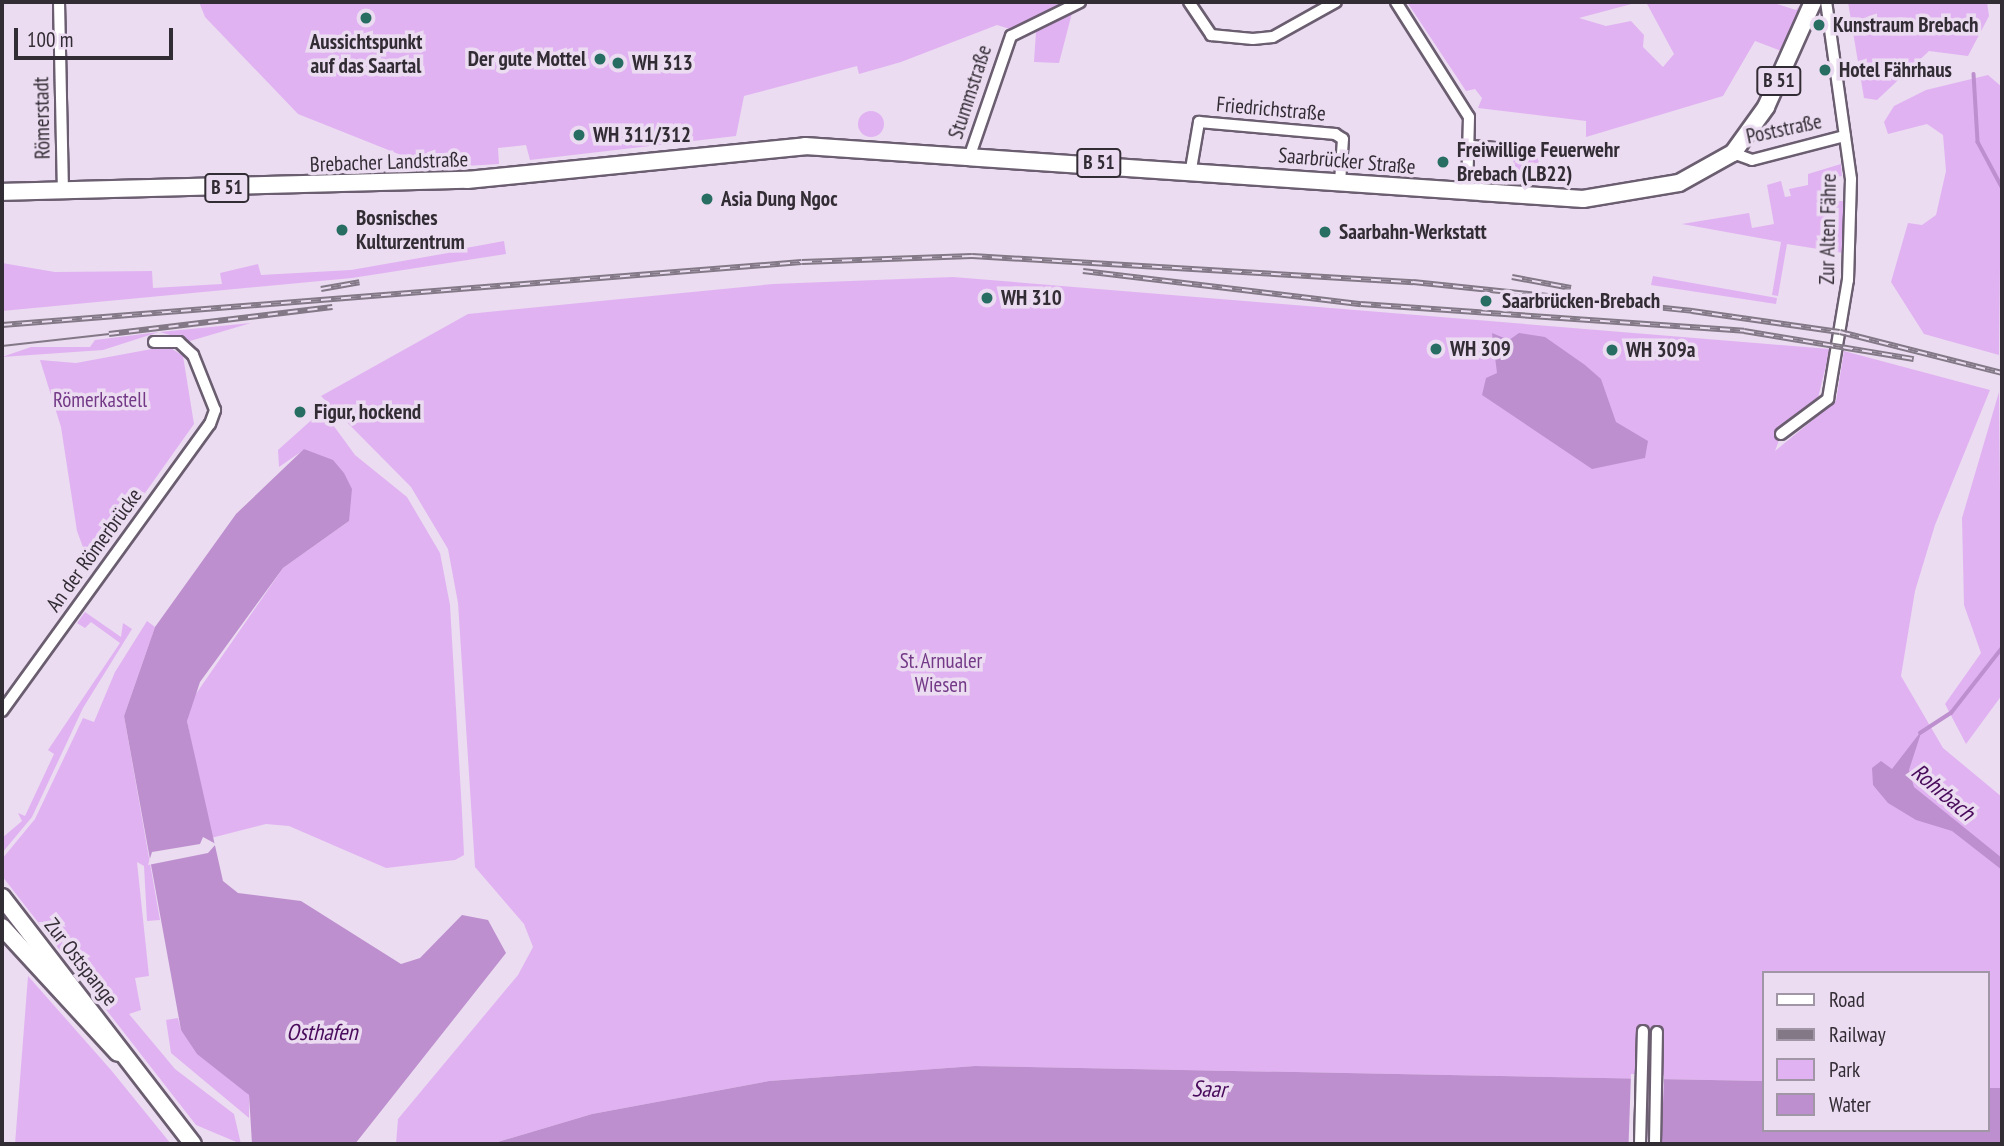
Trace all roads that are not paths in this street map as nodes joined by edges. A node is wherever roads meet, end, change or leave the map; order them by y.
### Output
1 (59, 2) edge
2 (1080, 2) edge
3 (1189, 2) edge
4 (1336, 2) edge
5 (1396, 2) edge
6 (1813, 2) edge
7 (1826, 2) edge
8 (1845, 136) junction
9 (776, 146) joint
10 (1472, 146) junction
11 (1510, 149) dead end
12 (1733, 153) junction
13 (970, 155) junction
14 (1191, 169) junction
15 (1340, 182) junction
16 (63, 191) junction
17 (1467, 191) junction
18 (2, 192) edge
19 (154, 342) dead end
20 (1781, 434) dead end
21 (2, 711) edge
22 (2, 897) edge
23 (2, 926) edge
24 (1643, 1031) dead end
25 (1657, 1032) dead end
26 (122, 1057) junction
27 (192, 1144) edge
28 (1640, 1144) edge
29 (1655, 1144) edge

1 - 16 street, Römerstadt
2 - 13 street, Stummstraße
3 - 4 street
5 - 10 street
6 - 12 main road, Saarbrücker Straße / B 51
7 - 8 street, Zur Alten Fähre
8 - 12 street, Poststraße
8 - 20 street, Zur Alten Fähre
9 - 13 main road, Saarbrücker Straße / B 51
9 - 16 main road, Brebacher Landstraße / B 51
10 - 11 street
10 - 17 street
12 - 17 main road, Saarbrücker Straße / B 51
13 - 14 main road, Saarbrücker Straße / B 51
14 - 15 main road, Saarbrücker Straße / B 51
14 - 15 street, Friedrichstraße
15 - 17 main road, Saarbrücker Straße / B 51
16 - 18 main road, Brebacher Landstraße / B 51
19 - 21 street, An der Römerbrücke
22 - 26 main road, Zur Ostspange
23 - 26 main road, Zur Ostspange
24 - 28 street
25 - 29 street
26 - 27 main road, Zur Ostspange

